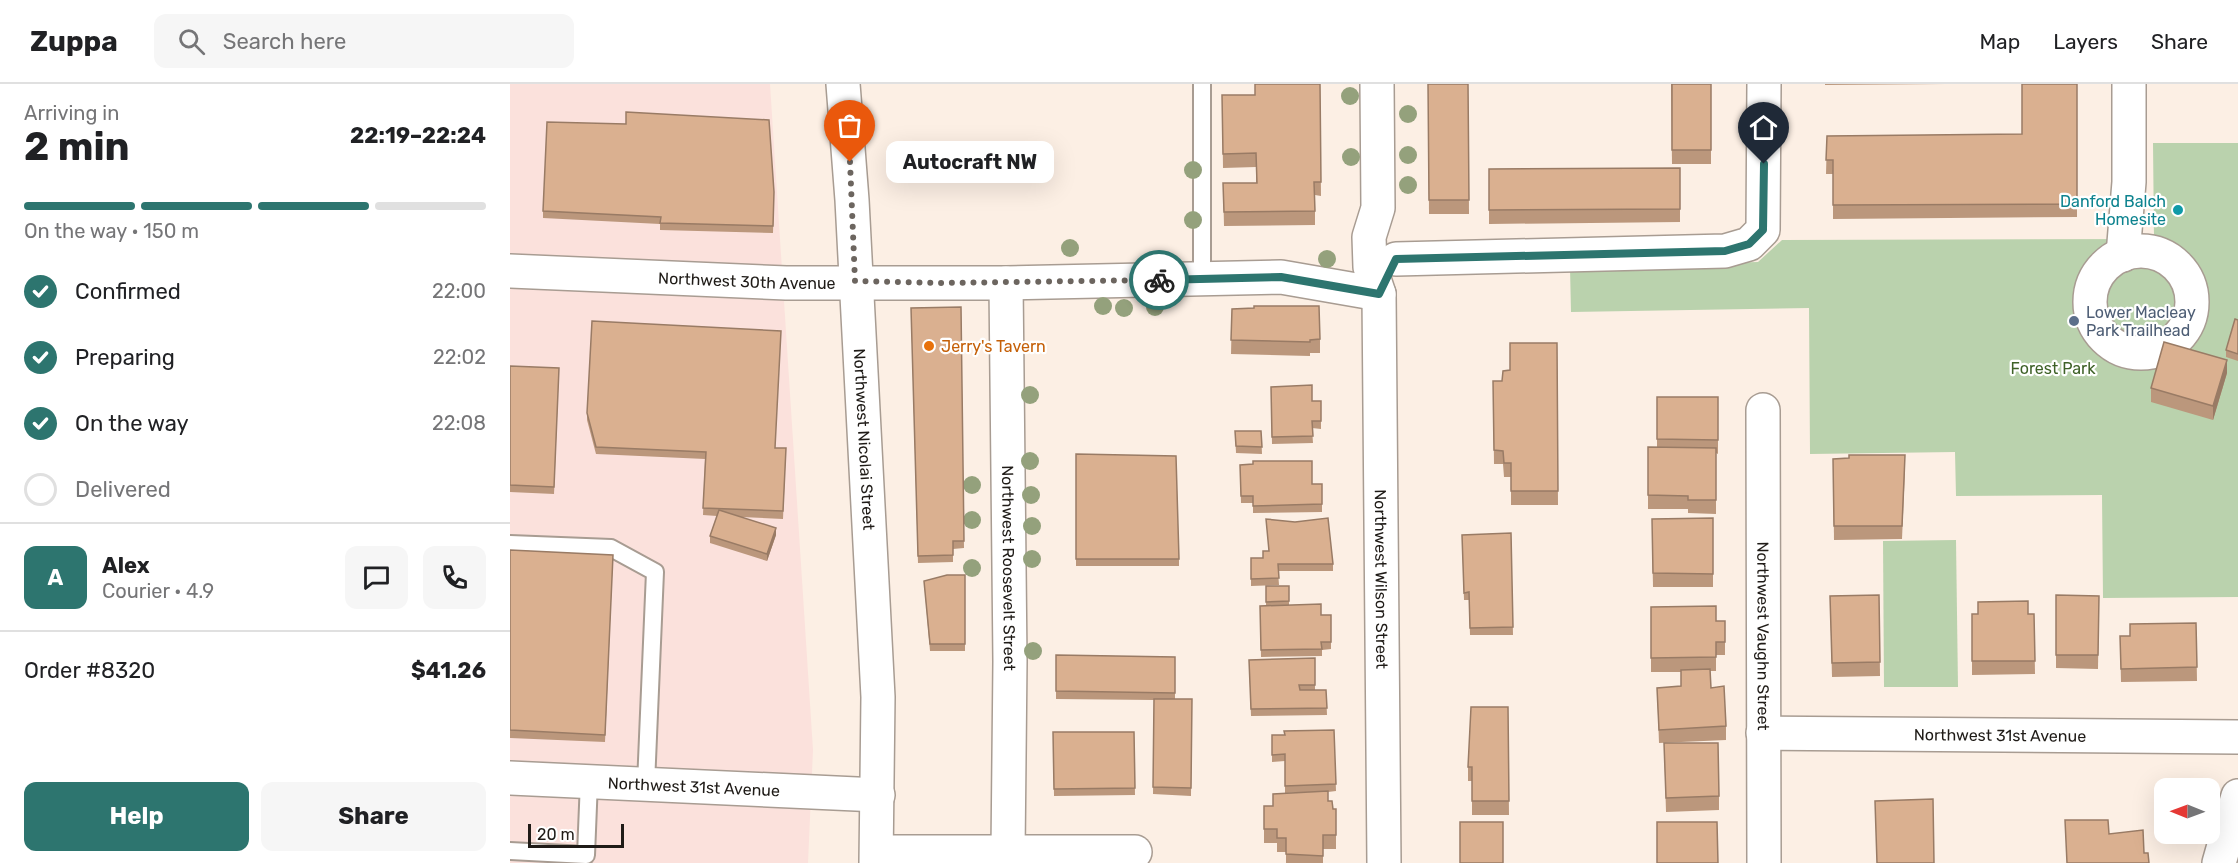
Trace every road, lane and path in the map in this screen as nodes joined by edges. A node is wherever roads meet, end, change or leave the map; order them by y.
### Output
1 (843, 84) edge
2 (1202, 84) edge
3 (1377, 84) edge
4 (1764, 84) edge
5 (2129, 84) edge
6 (1378, 208) junction
7 (2123, 255) dead end
8 (1396, 259) junction
9 (510, 271) edge
10 (1202, 279) junction
11 (855, 281) junction
12 (1006, 283) junction
13 (1379, 294) junction
14 (1763, 410) dead end
15 (510, 544) edge
16 (1763, 733) junction
17 (2238, 737) edge
18 (510, 778) edge
19 (589, 781) junction
20 (646, 784) junction
21 (878, 795) junction
22 (2238, 796) edge
23 (510, 851) edge
24 (1008, 852) junction
25 (1135, 852) dead end
26 (877, 857) edge
27 (1384, 863) edge
28 (1764, 863) edge
29 (2219, 863) edge

1 - 11 street, Northwest Nicolai Street
2 - 10 lane
3 - 6 street, Northwest Wilson Street
4 - 8 street
5 - 7 street
6 - 8 street
6 - 13 street, Northwest Wilson Street
8 - 13 street, Northwest Wilson Street
9 - 11 street, Northwest 30th Avenue
10 - 12 street, Northwest 30th Avenue
10 - 13 street, Northwest 30th Avenue
11 - 12 street, Northwest 30th Avenue
11 - 21 street, Northwest Nicolai Street
12 - 24 street, Northwest Roosevelt Street
13 - 27 street, Northwest Wilson Street
14 - 16 street, Northwest Vaughn Street
15 - 20 lane
16 - 17 street, Northwest 31st Avenue
16 - 28 street, Northwest Vaughn Street
18 - 19 street, Northwest 31st Avenue
19 - 20 street, Northwest 31st Avenue
19 - 23 lane
20 - 21 street, Northwest 31st Avenue
21 - 26 street, Northwest Nicolai Street
22 - 29 street
24 - 25 street
24 - 26 street

